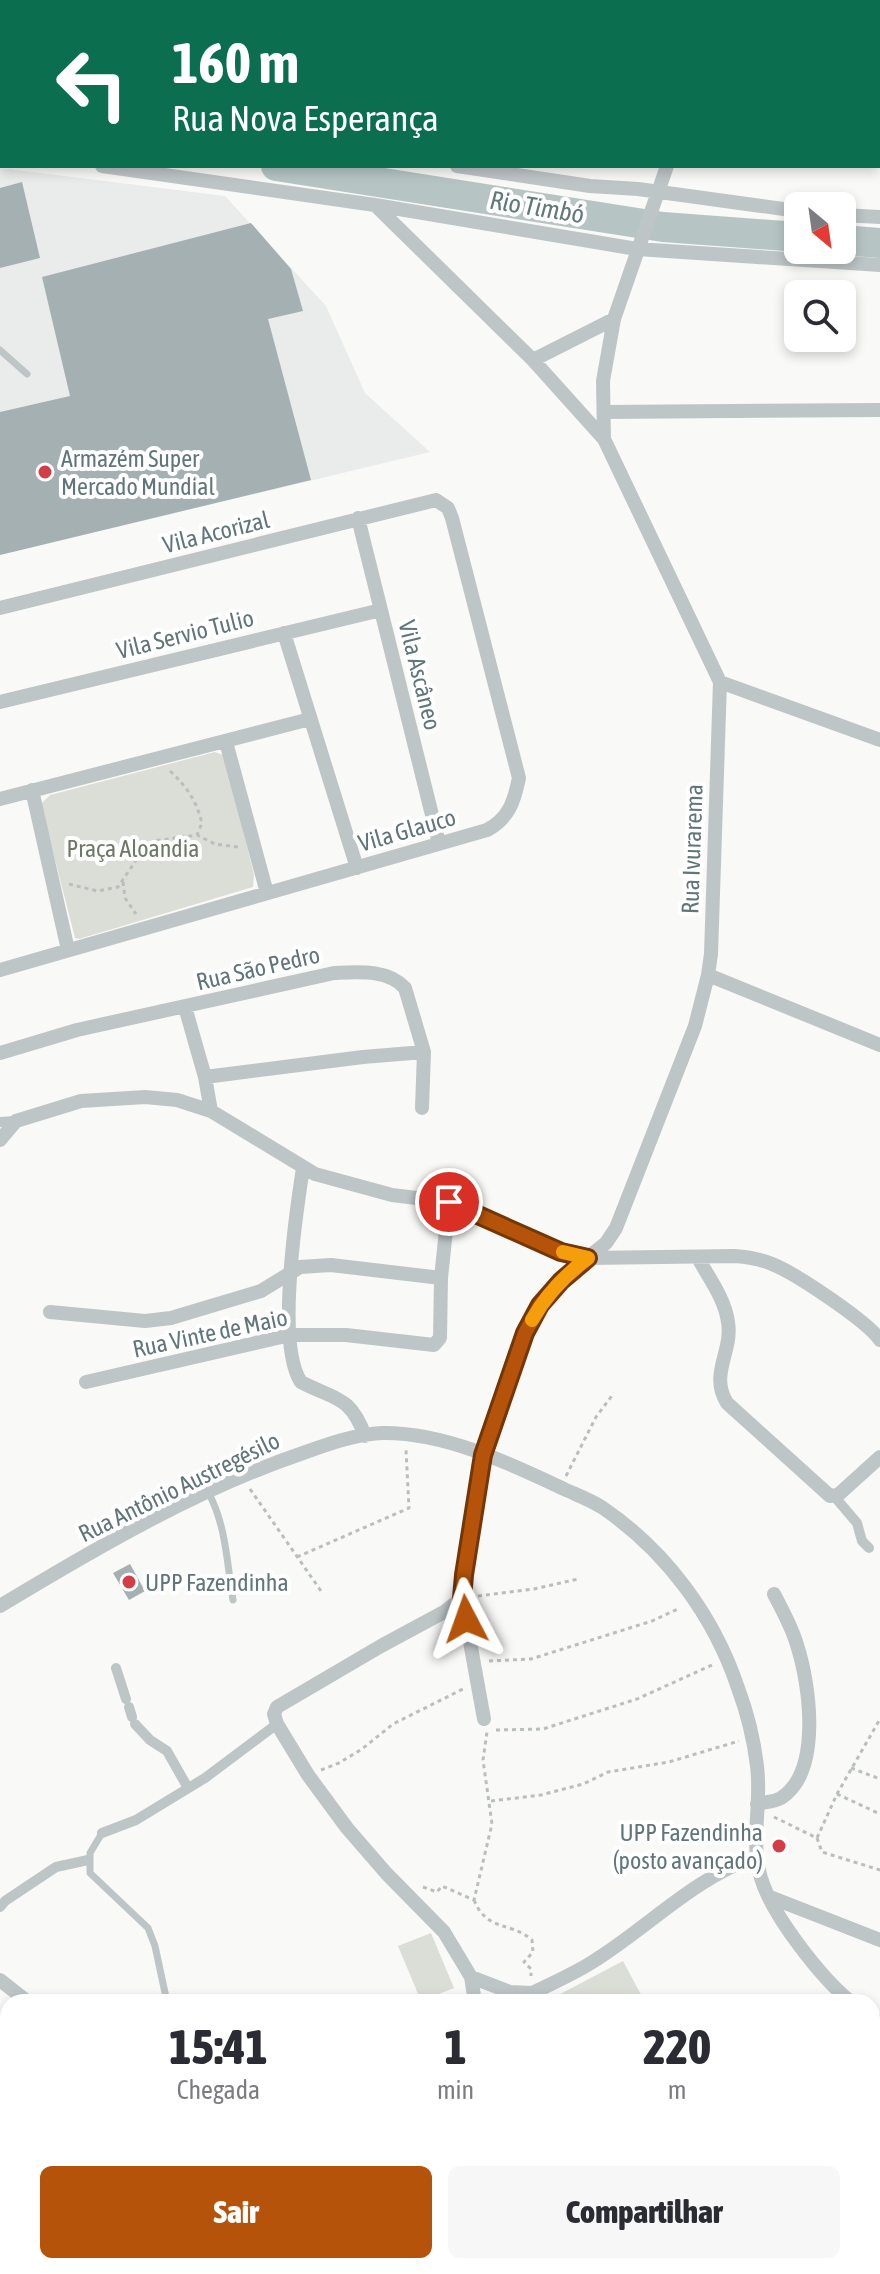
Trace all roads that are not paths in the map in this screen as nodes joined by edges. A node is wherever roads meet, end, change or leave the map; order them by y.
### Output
1 (116, 168) edge
2 (470, 168) edge
3 (666, 168) edge
4 (654, 198) junction
5 (375, 205) junction
6 (784, 210) edge
7 (856, 216) edge
8 (880, 217) edge
9 (638, 244) junction
10 (880, 265) edge
11 (614, 319) junction
12 (0, 350) edge
13 (533, 360) junction
14 (27, 374) dead end
15 (880, 410) edge
16 (604, 412) junction
17 (604, 439) junction
18 (442, 502) joint
19 (358, 518) junction
20 (0, 608) edge
21 (381, 610) junction
22 (284, 633) junction
23 (720, 682) junction
24 (0, 702) edge
25 (310, 719) junction
26 (880, 740) edge
27 (226, 742) junction
28 (32, 790) junction
29 (0, 799) edge
30 (439, 843) junction
31 (357, 868) junction
32 (267, 893) junction
33 (68, 950) junction
34 (0, 970) edge
35 (708, 975) junction
36 (185, 1007) junction
37 (880, 1045) edge
38 (424, 1052) junction
39 (0, 1053) edge
40 (205, 1077) junction
41 (422, 1108) dead end
42 (211, 1111) junction
43 (16, 1121) junction
44 (0, 1122) edge
45 (0, 1140) edge
46 (303, 1168) junction
47 (449, 1202) junction
48 (588, 1258) junction
49 (698, 1258) junction
50 (291, 1271) junction
51 (441, 1278) junction
52 (50, 1312) dead end
53 (290, 1335) junction
54 (880, 1340) edge
55 (86, 1382) dead end
56 (365, 1436) junction
57 (483, 1455) junction
58 (880, 1457) edge
59 (208, 1492) junction
60 (834, 1496) junction
61 (869, 1548) dead end
62 (774, 1594) dead end
63 (462, 1598) junction
64 (233, 1600) dead end
65 (0, 1606) edge
66 (116, 1668) dead end
67 (275, 1719) junction
68 (486, 1724) road end
69 (188, 1788) junction
70 (757, 1806) junction
71 (102, 1833) joint
72 (757, 1856) junction
73 (88, 1860) junction
74 (770, 1897) junction
75 (0, 1907) edge
76 (880, 1940) edge
77 (471, 1977) junction
78 (0, 1980) edge
79 (536, 1991) junction
80 (18, 1994) edge
81 (165, 1994) edge
82 (474, 1994) edge
83 (530, 1994) edge
84 (843, 1994) edge

1 - 5 street
2 - 4 street
3 - 4 street
4 - 6 street
4 - 9 street
5 - 9 street
5 - 13 street
7 - 8 street
9 - 10 street
9 - 11 street
11 - 13 street
11 - 16 street
12 - 14 lane
13 - 17 street
15 - 16 street
16 - 17 street
17 - 23 street, Rua Ivurarema
18 - 19 street, Vila Acorizal
18 - 30 street, Vila Glauco
19 - 20 street, Vila Acorizal
19 - 21 street, Vila Ascâneo
21 - 22 street, Vila Servio Tulio
21 - 30 street, Vila Ascâneo
22 - 24 street, Vila Servio Tulio
22 - 25 street
23 - 26 street
23 - 35 street, Rua Ivurarema
25 - 27 street
25 - 31 street
27 - 28 street
27 - 32 street
28 - 29 street
28 - 33 street
30 - 31 street, Vila Glauco
31 - 32 street, Vila Glauco
32 - 33 street, Vila Glauco
33 - 34 street, Vila Glauco
35 - 37 street
35 - 48 street, Rua Ivurarema
36 - 38 street, Rua São Pedro
36 - 39 street, Rua São Pedro
36 - 40 street
38 - 40 street
38 - 41 street, Rua São Pedro
40 - 42 street
42 - 43 street
42 - 46 street
43 - 44 street
43 - 45 street
46 - 47 street
46 - 50 street
47 - 48 street
47 - 51 street
48 - 49 street
48 - 57 street, Rua Ivurarema
49 - 54 street
49 - 60 street
50 - 51 street
50 - 52 street
50 - 53 street
51 - 53 street, Rua Vinte de Maio
53 - 55 street, Rua Vinte de Maio
53 - 56 street
56 - 57 street, Rua Antônio Austregésilo
56 - 59 street, Rua Antônio Austregésilo
57 - 63 street, Rua Ivurarema
57 - 70 street, Rua Antônio Austregésilo
58 - 60 street
59 - 64 lane
59 - 65 street, Rua Antônio Austregésilo
60 - 61 street
62 - 70 street
63 - 67 street
63 - 68 street, Rua Ivurarema
66 - 69 street
67 - 69 street
67 - 77 street
69 - 71 street
70 - 72 street, Rua Antônio Austregésilo
71 - 73 lane
72 - 74 street, Rua Antônio Austregésilo
72 - 79 street
73 - 75 street
73 - 81 lane
74 - 76 street
74 - 84 street, Rua Antônio Austregésilo
77 - 79 street
77 - 82 street
78 - 80 street
79 - 83 street

